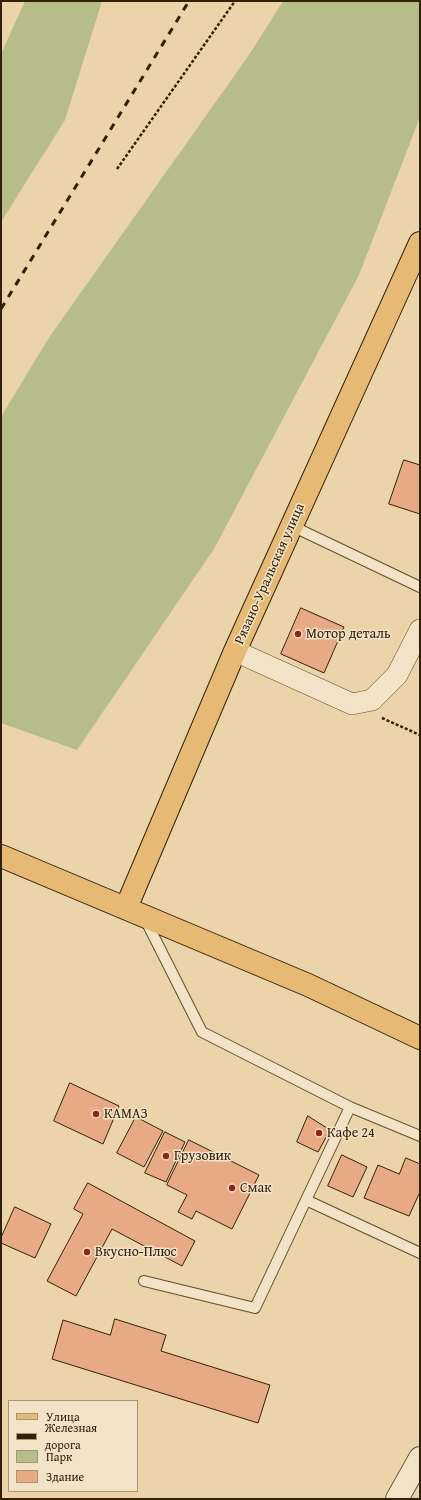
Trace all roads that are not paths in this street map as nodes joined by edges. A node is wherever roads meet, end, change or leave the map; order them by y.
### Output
1 (420, 243) edge
2 (292, 526) junction
3 (420, 587) edge
4 (420, 630) edge
5 (235, 651) junction
6 (1, 856) edge
7 (134, 912) junction
8 (420, 1038) edge
9 (350, 1108) junction
10 (420, 1136) edge
11 (306, 1200) junction
12 (420, 1253) edge
13 (144, 1281) dead end
14 (420, 1458) edge
15 (397, 1499) edge

1 - 2 main road, Рязано-Уральская улица
2 - 3 lane
2 - 5 main road, Рязано-Уральская улица
4 - 5 street
5 - 7 main road, Рязано-Уральская улица
6 - 7 main road
7 - 8 main road
7 - 9 lane
9 - 10 lane
9 - 11 lane
11 - 12 lane
11 - 13 lane
14 - 15 street

